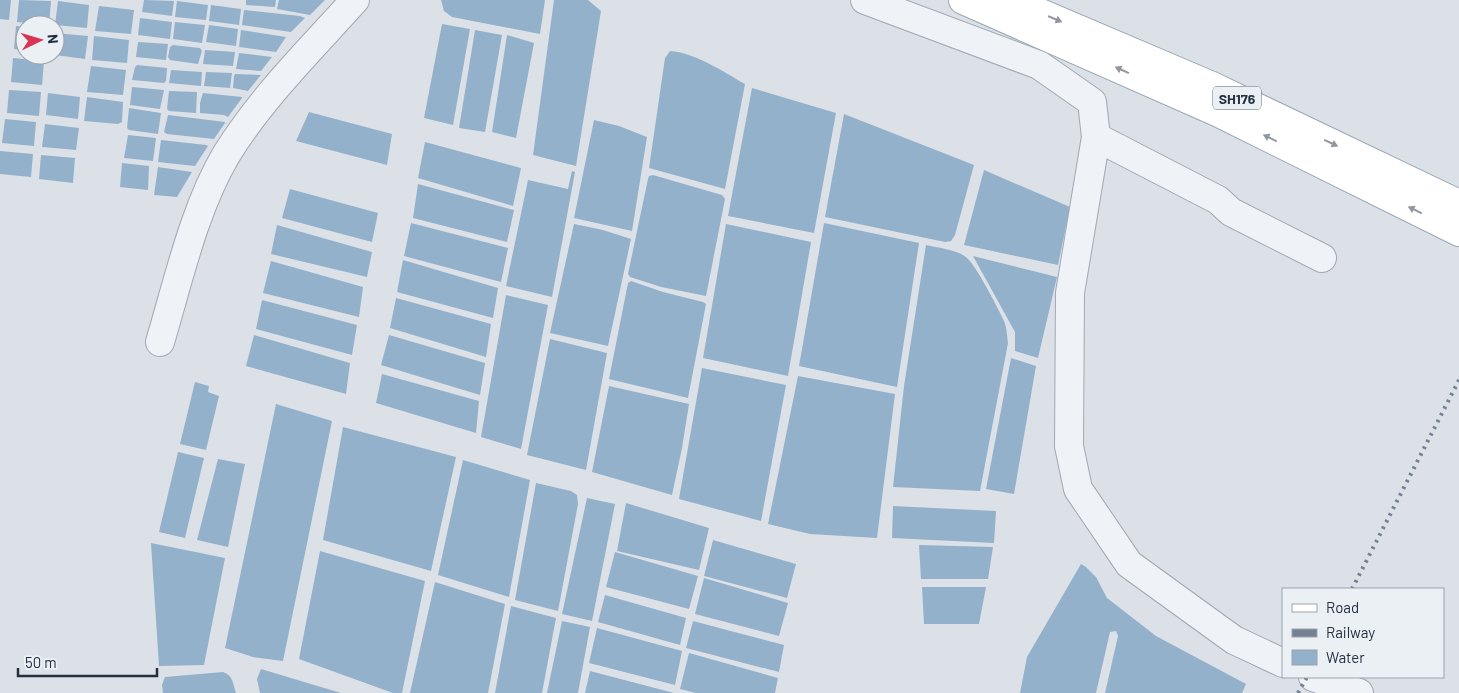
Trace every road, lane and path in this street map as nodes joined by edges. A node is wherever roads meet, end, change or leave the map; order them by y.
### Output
1 (355, 0) edge
2 (865, 0) edge
3 (963, 0) edge
4 (1010, 0) edge
5 (1096, 137) junction
6 (1459, 204) edge
7 (1459, 232) edge
8 (1322, 258) dead end
9 (160, 342) dead end
10 (1282, 663) edge
11 (1316, 678) edge
12 (1359, 693) edge

1 - 9 street
2 - 5 street
7 -> 3 main road
4 -> 6 main road, SH176
5 - 8 street
5 - 10 street
11 - 12 street

